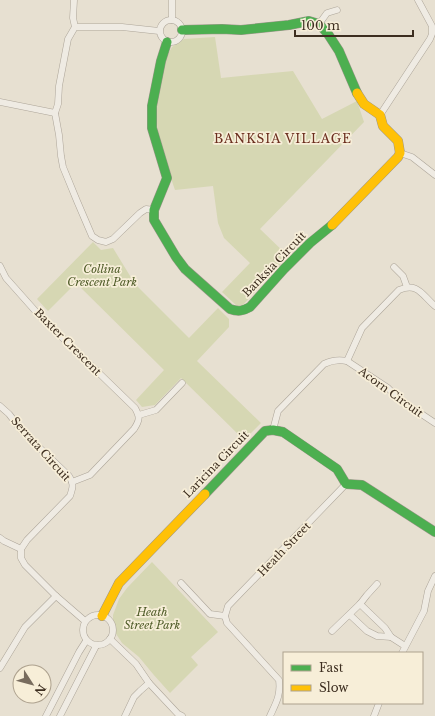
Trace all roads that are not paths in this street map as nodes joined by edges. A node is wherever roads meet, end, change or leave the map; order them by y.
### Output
1 (74, 0) edge
2 (172, 0) edge
3 (418, 0) edge
4 (337, 10) dead end
5 (172, 20) junction
6 (319, 24) junction
7 (433, 25) edge
8 (75, 27) junction
9 (182, 30) junction
10 (159, 31) junction
11 (167, 42) junction
12 (0, 102) edge
13 (55, 113) junction
14 (380, 115) junction
15 (400, 152) junction
16 (435, 175) edge
17 (154, 210) junction
18 (0, 266) edge
19 (394, 267) dead end
20 (407, 287) junction
21 (435, 306) edge
22 (347, 361) junction
23 (182, 383) dead end
24 (0, 406) edge
25 (138, 415) junction
26 (435, 423) edge
27 (273, 430) junction
28 (72, 482) junction
29 (346, 484) junction
30 (435, 532) edge
31 (0, 538) edge
32 (21, 549) junction
33 (435, 576) edge
34 (182, 583) dead end
35 (377, 584) dead end
36 (56, 596) junction
37 (360, 604) junction
38 (350, 615) junction
39 (102, 616) junction
40 (224, 616) junction
41 (85, 622) junction
42 (332, 631) dead end
43 (391, 637) junction
44 (110, 639) junction
45 (86, 641) junction
46 (96, 646) junction
47 (405, 646) junction
48 (402, 652) edge
49 (0, 668) edge
50 (150, 683) junction
51 (379, 704) edge
52 (46, 716) edge
53 (60, 716) edge
54 (125, 716) edge
55 (182, 716) edge
56 (270, 716) edge
57 (374, 716) edge

1 - 8 street
2 - 5 street
3 - 7 street
4 - 6 street
5 - 9 street
5 - 10 street
6 - 9 street
6 - 14 street
7 - 14 street
8 - 10 street
8 - 13 street
9 - 11 street
10 - 11 street
11 - 17 street
12 - 13 street
13 - 17 street
14 - 15 street
15 - 16 street
15 - 17 street, Banksia Circuit
18 - 25 street, Baxter Crescent
19 - 20 street
20 - 21 street
20 - 22 street, Acorn Circuit
22 - 26 street, Acorn Circuit
22 - 27 street, Acorn Circuit
23 - 25 street
24 - 28 street, Serrata Circuit
25 - 28 street
27 - 29 street
27 - 39 street, Laricina Circuit
28 - 32 street, Serrata Circuit
29 - 30 street
29 - 40 street, Heath Street
31 - 32 street
32 - 36 street
33 - 47 street
34 - 40 street
35 - 37 street
36 - 41 street
36 - 49 street
37 - 38 street
37 - 43 street
38 - 42 street
38 - 43 street
39 - 41 street
39 - 44 street
40 - 56 street
41 - 45 street
43 - 47 street
44 - 46 street
44 - 50 street
45 - 46 street
45 - 52 street
46 - 53 street
47 - 48 street
50 - 54 street
50 - 55 street
51 - 57 street

